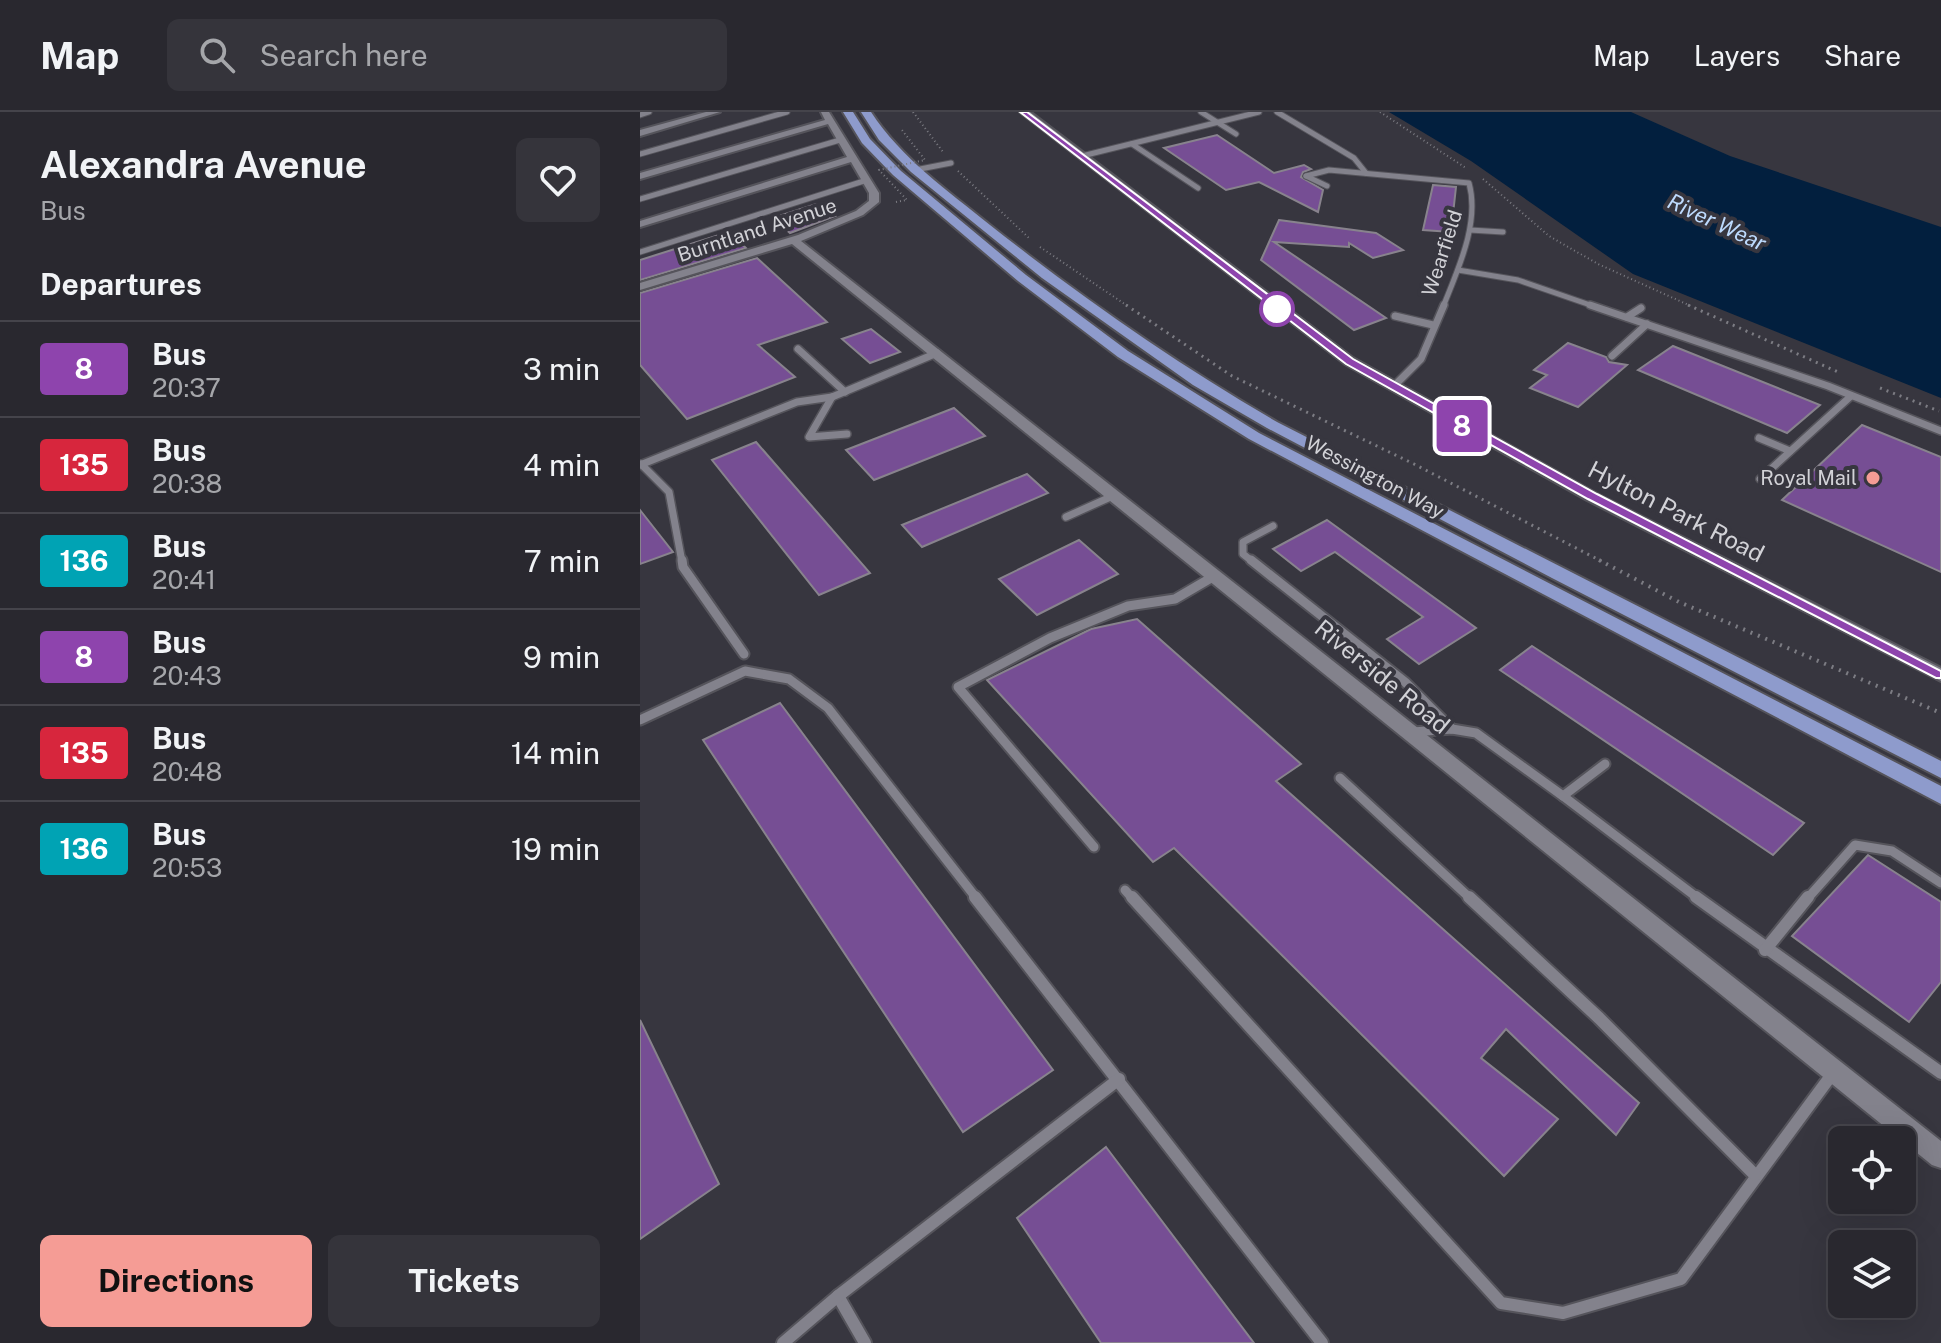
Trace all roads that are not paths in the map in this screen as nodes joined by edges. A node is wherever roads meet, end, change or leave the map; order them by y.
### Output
1 (649, 112) edge
2 (716, 112) edge
3 (787, 112) edge
4 (848, 112) edge
5 (866, 112) edge
6 (1024, 112) edge
7 (1201, 112) edge
8 (1259, 112) edge
9 (1277, 112) edge
10 (640, 115) edge
11 (827, 116) edge
12 (1218, 122) junction
13 (640, 133) edge
14 (1236, 134) dead end
15 (840, 140) junction
16 (1132, 144) junction
17 (640, 154) edge
18 (1082, 156) junction
19 (851, 159) junction
20 (951, 163) road end
21 (915, 170) junction
22 (1366, 173) junction
23 (640, 176) edge
24 (867, 180) junction
25 (1327, 186) dead end
26 (1198, 188) dead end
27 (640, 199) edge
28 (640, 224) edge
29 (1470, 230) junction
30 (1503, 232) dead end
31 (792, 239) junction
32 (640, 252) edge
33 (1458, 270) junction
34 (640, 287) edge
35 (1641, 308) dead end
36 (1395, 316) dead end
37 (1627, 317) junction
38 (1647, 324) junction
39 (1433, 325) junction
40 (798, 349) dead end
41 (937, 353) junction
42 (1612, 356) dead end
43 (1393, 387) junction
44 (845, 392) junction
45 (1851, 396) junction
46 (832, 397) junction
47 (1941, 431) edge
48 (847, 434) dead end
49 (1759, 438) dead end
50 (1790, 451) junction
51 (640, 464) edge
52 (1760, 479) dead end
53 (1115, 495) junction
54 (1066, 517) dead end
55 (1273, 526) dead end
56 (1216, 575) junction
57 (744, 654) dead end
58 (1941, 675) edge
59 (640, 720) edge
60 (1452, 729) junction
61 (1413, 732) junction
62 (1605, 764) dead end
63 (1941, 770) edge
64 (1340, 778) dead end
65 (1563, 796) junction
66 (1941, 796) edge
67 (1094, 847) dead end
68 (1941, 883) edge
69 (1125, 890) dead end
70 (1765, 950) junction
71 (1835, 1071) junction
72 (1941, 1073) edge
73 (1119, 1079) junction
74 (1941, 1156) edge
75 (1755, 1175) junction
76 (838, 1296) junction
77 (783, 1343) edge
78 (865, 1343) edge
79 (1322, 1343) edge

1 - 10 lane
2 - 13 street
3 - 17 lane
4 - 66 main road, Wessington Way
5 - 21 main road, Wessington Way
6 - 18 street, Hylton Park Road
7 - 12 lane
8 - 12 lane
9 - 22 lane
11 - 15 street, Burntland Avenue
11 - 23 street
12 - 14 lane
12 - 16 lane
15 - 19 street, Burntland Avenue
15 - 27 lane
16 - 18 lane
16 - 26 lane
18 - 43 street, Hylton Park Road
19 - 24 street, Burntland Avenue
19 - 28 street
20 - 21 lane
21 - 63 main road, Wessington Way
22 - 25 lane, Wearfield
22 - 29 lane, Wearfield
24 - 31 street, Burntland Avenue
24 - 32 lane
29 - 30 lane
29 - 33 lane, Wearfield
31 - 34 street, Burntland Avenue
31 - 41 street, Riverside Road
33 - 37 lane
33 - 39 lane, Wearfield
35 - 37 lane
36 - 39 lane
37 - 38 lane
38 - 42 lane
38 - 45 lane
39 - 43 lane, Wearfield
40 - 44 lane
41 - 44 lane
41 - 53 street, Riverside Road
43 - 58 street, Hylton Park Road
44 - 46 lane
45 - 47 lane
45 - 50 lane
46 - 48 lane
46 - 51 lane
49 - 50 lane
50 - 52 lane
51 - 57 lane
53 - 54 lane
53 - 56 street, Riverside Road
55 - 60 lane
56 - 61 street, Riverside Road
56 - 67 lane
59 - 73 lane
60 - 61 lane
60 - 65 lane
61 - 71 street, Riverside Road
62 - 65 lane
64 - 75 lane
65 - 70 lane
68 - 70 lane
69 - 75 lane
70 - 72 lane
71 - 74 street, Riverside Road
71 - 75 lane
73 - 76 lane
73 - 79 lane
76 - 77 lane
76 - 78 lane

